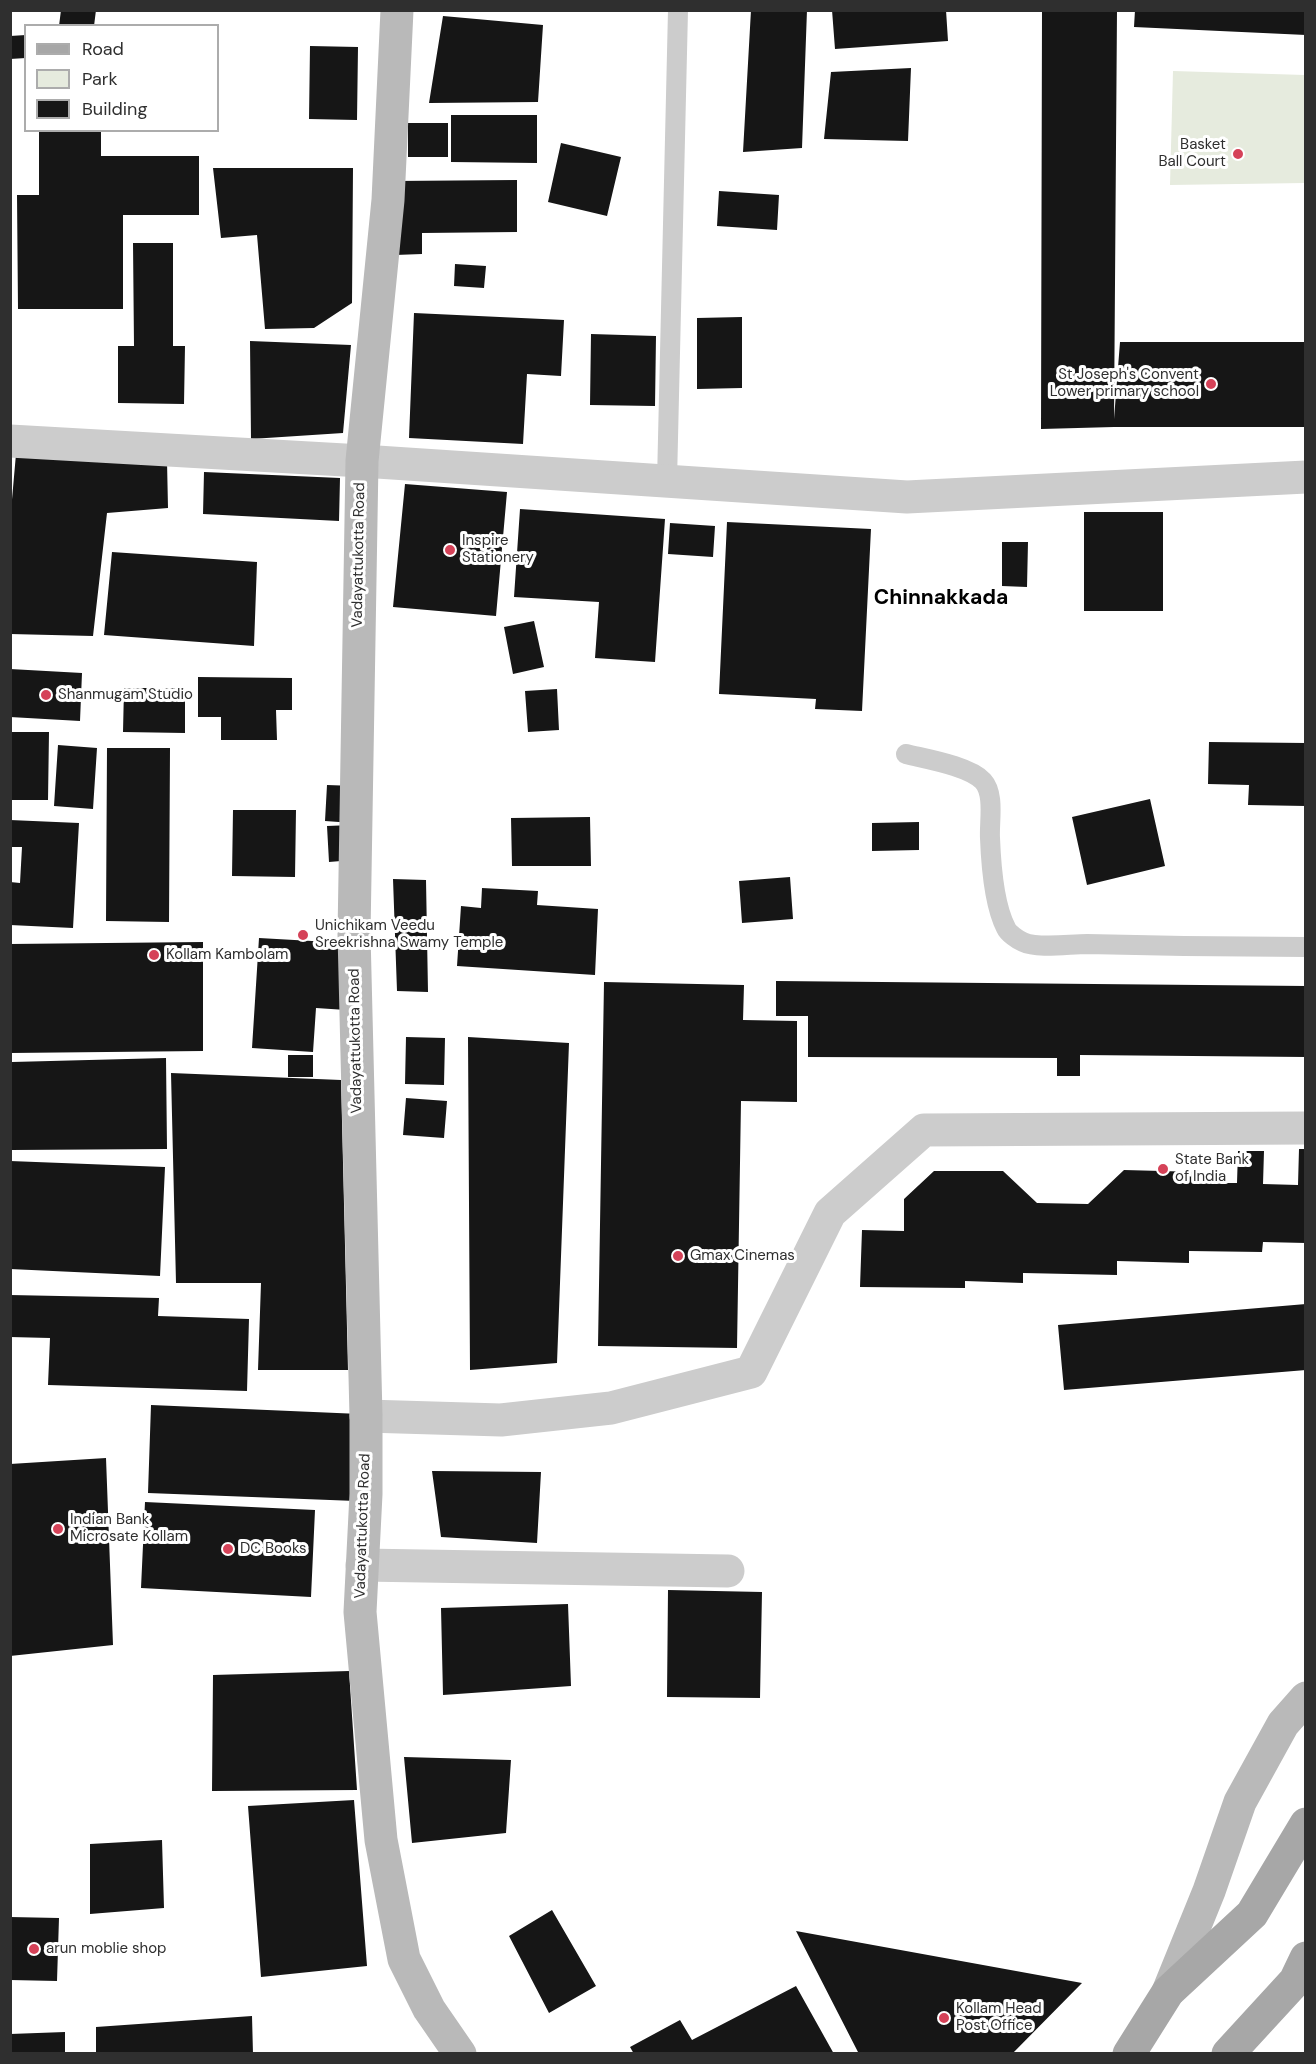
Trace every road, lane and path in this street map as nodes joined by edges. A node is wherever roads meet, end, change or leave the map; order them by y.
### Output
1 (397, 10) edge
2 (678, 10) edge
3 (10, 441) edge
4 (362, 461) junction
5 (1305, 477) edge
6 (667, 481) junction
7 (906, 754) dead end
8 (1305, 947) edge
9 (1305, 1128) edge
10 (366, 1416) junction
11 (362, 1564) junction
12 (728, 1571) dead end
13 (1305, 1698) edge
14 (1305, 1824) edge
15 (1305, 1958) edge
16 (1168, 1992) junction
17 (460, 2054) edge
18 (1129, 2054) edge
19 (1228, 2054) edge

1 - 4 street, Vadayattukotta Road
2 - 6 lane
3 - 4 street
4 - 6 street
4 - 10 street, Vadayattukotta Road
5 - 6 street
7 - 8 lane
9 - 10 street
10 - 11 street, Vadayattukotta Road
11 - 12 street
11 - 17 street, Vadayattukotta Road
13 - 16 street
14 - 16 main road
15 - 19 main road
16 - 18 main road

